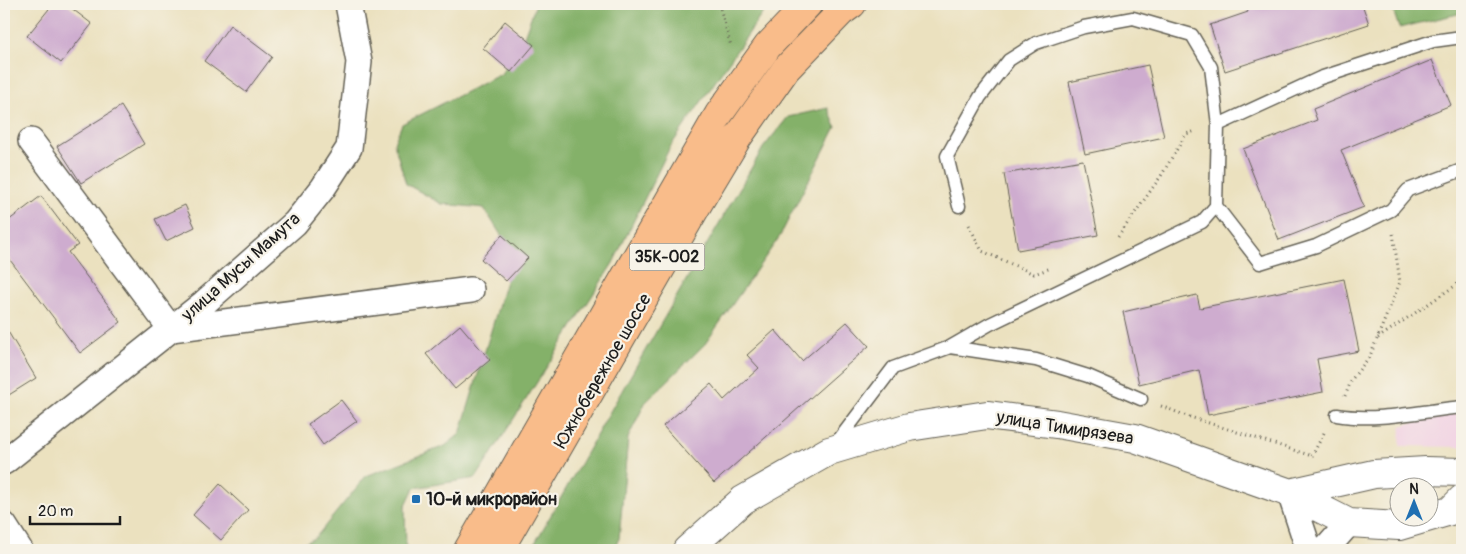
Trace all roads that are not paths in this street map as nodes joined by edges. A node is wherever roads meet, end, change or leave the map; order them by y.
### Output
1 (348, 4) edge
2 (808, 4) edge
3 (852, 4) edge
4 (1462, 37) edge
5 (1218, 125) junction
6 (31, 141) dead end
7 (1462, 170) edge
8 (959, 206) road end
9 (1216, 206) junction
10 (472, 290) dead end
11 (171, 329) junction
12 (950, 346) junction
13 (1141, 399) road end
14 (1462, 407) edge
15 (1337, 415) road end
16 (829, 452) junction
17 (4, 462) edge
18 (1462, 472) edge
19 (1290, 493) junction
20 (1462, 499) edge
21 (1349, 523) junction
22 (4, 525) edge
23 (20, 550) edge
24 (468, 550) edge
25 (500, 550) edge
26 (687, 550) edge
27 (1309, 550) edge
28 (1325, 550) edge

1 - 11 street, улица Мусы Мамута
2 - 24 highway, Южнобережное шоссе / 35К-002
3 - 25 highway, Южнобережное шоссе / 35К-002
4 - 5 lane
5 - 8 lane
5 - 9 lane
6 - 11 street
7 - 9 lane
9 - 12 lane
10 - 11 street
11 - 17 street, улица Мусы Мамута
12 - 13 lane
12 - 16 lane
14 - 15 lane
16 - 19 street, улица Тимирязева
16 - 26 street, улица Тимирязева
18 - 19 street
19 - 21 street, улица Тимирязева
19 - 27 street
20 - 21 street, улица Тимирязева
21 - 28 street
22 - 23 street

